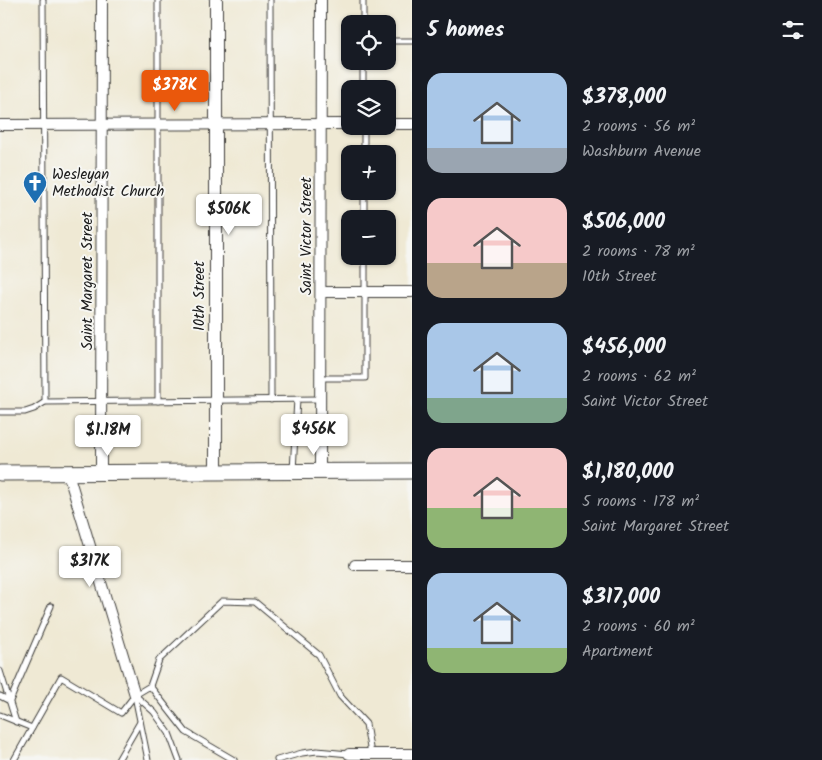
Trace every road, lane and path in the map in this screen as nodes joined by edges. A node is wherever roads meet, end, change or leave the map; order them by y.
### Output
1 (43, 0) edge
2 (102, 0) edge
3 (158, 0) edge
4 (216, 0) edge
5 (270, 0) edge
6 (322, 0) edge
7 (363, 0) edge
8 (363, 15) edge
9 (396, 41) edge
10 (412, 41) edge
11 (321, 124) junction
12 (341, 124) edge
13 (396, 124) edge
14 (412, 124) edge
15 (0, 125) edge
16 (44, 125) junction
17 (102, 125) junction
18 (158, 125) junction
19 (216, 125) junction
20 (270, 125) junction
21 (365, 265) edge
22 (321, 292) junction
23 (365, 292) junction
24 (412, 292) edge
25 (320, 378) junction
26 (296, 399) junction
27 (320, 399) junction
28 (215, 400) junction
29 (271, 400) junction
30 (101, 401) junction
31 (158, 401) junction
32 (45, 402) junction
33 (0, 412) edge
34 (294, 471) junction
35 (320, 471) junction
36 (412, 471) edge
37 (101, 472) junction
38 (216, 472) junction
39 (0, 473) edge
40 (68, 473) junction
41 (355, 565) dead end
42 (412, 565) edge
43 (51, 606) dead end
44 (0, 671) edge
45 (150, 686) junction
46 (135, 695) junction
47 (0, 696) edge
48 (10, 701) junction
49 (0, 715) edge
50 (140, 721) junction
51 (16, 722) junction
52 (32, 728) junction
53 (349, 754) joint
54 (371, 754) junction
55 (412, 754) edge
56 (398, 757) edge
57 (14, 760) edge
58 (118, 760) edge
59 (148, 760) edge
60 (179, 760) edge
61 (234, 760) edge
62 (277, 760) edge

1 - 16 lane
2 - 17 street, Saint Margaret Street
3 - 18 lane
4 - 19 street, 10th Street
5 - 20 lane
6 - 11 street, Saint Victor Street
7 - 8 lane
9 - 10 lane
11 - 12 street
11 - 20 street
11 - 22 street, Saint Victor Street
13 - 14 street
15 - 16 street
16 - 17 street
16 - 32 lane
17 - 18 street
17 - 30 street, Saint Margaret Street
18 - 19 street
18 - 31 lane
19 - 20 street
19 - 28 street, 10th Street
20 - 29 lane
21 - 23 lane
22 - 23 street
22 - 25 street, Saint Victor Street
23 - 24 street
23 - 25 lane
25 - 27 street, Saint Victor Street
26 - 27 lane
26 - 29 lane
26 - 34 lane
27 - 35 street, Saint Victor Street
28 - 29 lane
28 - 31 lane
28 - 38 street, 10th Street
30 - 31 lane
30 - 32 lane
30 - 37 street, Saint Margaret Street
32 - 33 lane
34 - 35 main road
34 - 38 main road
35 - 36 main road
37 - 38 main road
37 - 40 main road
39 - 40 main road
40 - 46 street
41 - 42 street
43 - 48 lane
44 - 48 lane
45 - 46 lane
45 - 54 lane
45 - 61 lane
46 - 50 lane
46 - 52 lane
46 - 60 lane
47 - 48 lane
48 - 51 lane
49 - 51 lane
50 - 58 lane
50 - 59 lane
51 - 52 lane
52 - 57 lane
53 - 54 street
53 - 62 lane
54 - 56 street
55 - 56 street

